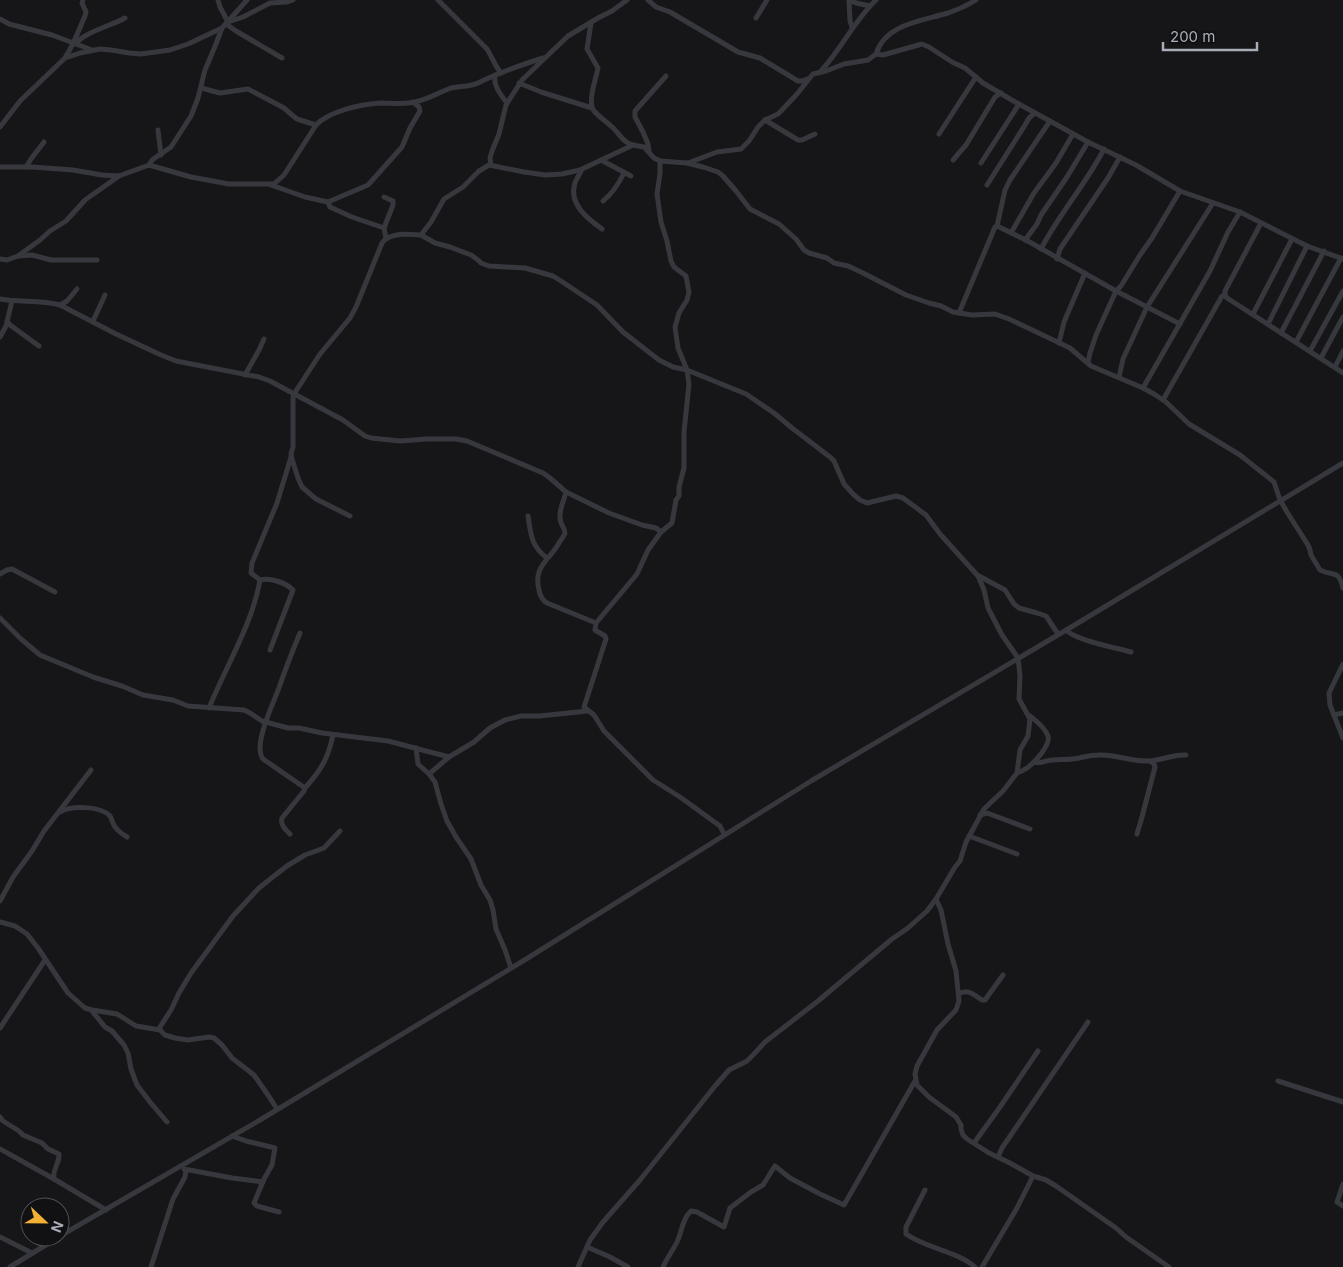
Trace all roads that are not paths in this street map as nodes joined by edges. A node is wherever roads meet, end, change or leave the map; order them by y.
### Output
1 (83, 0) edge
2 (218, 0) edge
3 (247, 0) edge
4 (293, 0) edge
5 (438, 0) edge
6 (627, 0) edge
7 (648, 0) edge
8 (767, 0) edge
9 (849, 0) edge
10 (876, 0) edge
11 (976, 0) edge
12 (870, 6) junction
13 (125, 18) dead end
14 (756, 18) dead end
15 (0, 19) edge
16 (591, 22) junction
17 (225, 24) junction
18 (852, 27) junction
19 (74, 43) junction
20 (92, 50) junction
21 (876, 54) junction
22 (66, 58) junction
23 (282, 58) dead end
24 (543, 58) junction
25 (819, 72) junction
26 (501, 73) junction
27 (495, 76) junction
28 (666, 76) dead end
29 (976, 77) junction
30 (809, 78) junction
31 (519, 83) junction
32 (201, 88) junction
33 (1001, 93) junction
34 (413, 102) junction
35 (507, 103) junction
36 (1019, 104) junction
37 (592, 108) junction
38 (1035, 113) junction
39 (765, 120) junction
40 (1050, 120) junction
41 (316, 125) junction
42 (0, 127) edge
43 (158, 130) dead end
44 (815, 134) dead end
45 (939, 134) dead end
46 (1073, 134) junction
47 (44, 142) dead end
48 (1088, 142) junction
49 (632, 145) junction
50 (1104, 149) junction
51 (649, 152) junction
52 (161, 155) junction
53 (1120, 157) junction
54 (601, 160) junction
55 (953, 160) dead end
56 (660, 161) junction
57 (687, 163) junction
58 (981, 163) dead end
59 (149, 165) junction
60 (491, 165) junction
61 (0, 167) edge
62 (26, 167) junction
63 (583, 169) junction
64 (624, 173) junction
65 (119, 176) junction
66 (631, 176) dead end
67 (271, 185) junction
68 (987, 185) dead end
69 (1180, 191) junction
70 (384, 197) dead end
71 (603, 201) dead end
72 (328, 202) junction
73 (1214, 203) junction
74 (1240, 212) junction
75 (1261, 223) junction
76 (998, 226) junction
77 (384, 228) junction
78 (602, 229) dead end
79 (1011, 233) junction
80 (421, 236) junction
81 (386, 238) junction
82 (1292, 239) junction
83 (1025, 240) junction
84 (1307, 246) junction
85 (1042, 249) junction
86 (1324, 251) junction
87 (18, 256) junction
88 (1057, 258) junction
89 (1342, 258) edge
90 (0, 259) edge
91 (97, 260) dead end
92 (1085, 273) junction
93 (77, 289) dead end
94 (1116, 291) junction
95 (1343, 291) edge
96 (105, 295) dead end
97 (1225, 295) junction
98 (0, 299) edge
99 (12, 301) junction
100 (60, 305) junction
101 (1147, 307) junction
102 (959, 314) junction
103 (1253, 314) junction
104 (1343, 317) edge
105 (7, 321) junction
106 (92, 321) junction
107 (1180, 324) junction
108 (1268, 324) junction
109 (1282, 333) junction
110 (0, 337) edge
111 (264, 339) dead end
112 (1296, 342) junction
113 (1059, 343) junction
114 (39, 346) dead end
115 (1310, 351) junction
116 (1343, 351) edge
117 (1321, 358) junction
118 (1088, 362) junction
119 (1335, 367) junction
120 (687, 370) junction
121 (1343, 373) edge
122 (245, 374) junction
123 (1119, 377) junction
124 (1143, 388) junction
125 (294, 394) junction
126 (1163, 400) junction
127 (292, 454) junction
128 (1343, 463) edge
129 (566, 492) junction
130 (1280, 500) junction
131 (350, 516) dead end
132 (528, 516) dead end
133 (661, 532) junction
134 (547, 558) junction
135 (0, 574) edge
136 (978, 576) junction
137 (260, 580) junction
138 (1343, 588) edge
139 (55, 592) dead end
140 (0, 618) edge
141 (596, 623) junction
142 (1066, 630) junction
143 (300, 633) dead end
144 (1058, 634) junction
145 (270, 650) dead end
146 (1131, 652) dead end
147 (1018, 658) junction
148 (1343, 664) edge
149 (208, 708) junction
150 (588, 711) junction
151 (1343, 713) edge
152 (1029, 715) junction
153 (1334, 715) junction
154 (265, 722) junction
155 (333, 735) junction
156 (1343, 738) edge
157 (416, 748) junction
158 (1186, 755) dead end
159 (449, 757) junction
160 (1150, 761) junction
161 (1034, 762) junction
162 (91, 770) dead end
163 (1017, 773) junction
164 (429, 774) junction
165 (305, 788) junction
166 (980, 816) junction
167 (53, 819) junction
168 (1030, 829) dead end
169 (340, 831) dead end
170 (290, 834) dead end
171 (724, 834) junction
172 (1137, 834) dead end
173 (969, 836) junction
174 (127, 837) dead end
175 (1017, 854) dead end
176 (936, 899) junction
177 (0, 901) edge
178 (0, 922) edge
179 (46, 960) junction
180 (511, 968) junction
181 (1003, 976) dead end
182 (959, 994) junction
183 (92, 1010) junction
184 (1088, 1022) dead end
185 (0, 1028) edge
186 (160, 1030) junction
187 (1038, 1051) dead end
188 (915, 1081) junction
189 (1278, 1081) dead end
190 (1343, 1102) edge
191 (277, 1109) junction
192 (0, 1117) edge
193 (167, 1122) dead end
194 (232, 1136) junction
195 (974, 1143) junction
196 (0, 1149) edge
197 (998, 1157) junction
198 (179, 1167) junction
199 (186, 1170) junction
200 (1033, 1176) junction
201 (54, 1178) junction
202 (262, 1182) junction
203 (1343, 1184) edge
204 (925, 1190) dead end
205 (1343, 1206) edge
206 (106, 1210) junction
207 (279, 1212) dead end
208 (70, 1231) edge
209 (0, 1236) edge
210 (42, 1247) edge
211 (587, 1247) junction
212 (32, 1253) junction
213 (10, 1267) edge
214 (151, 1267) edge
215 (578, 1267) edge
216 (628, 1267) edge
217 (663, 1267) edge
218 (975, 1267) edge
219 (982, 1267) edge
220 (1169, 1267) edge

1 - 19 street
2 - 17 street
3 - 17 street
4 - 17 street
5 - 26 street
6 - 16 street
7 - 30 street
8 - 14 street
9 - 12 street
9 - 18 street
10 - 12 street
11 - 21 street
12 - 18 street
13 - 19 street
15 - 19 street
16 - 24 street
16 - 37 street
17 - 20 street
17 - 23 street
17 - 32 street
18 - 25 street
19 - 20 street
19 - 22 street
20 - 22 street
21 - 25 street
21 - 29 street
22 - 42 street
24 - 26 street
24 - 31 street
25 - 30 street
26 - 27 street
27 - 34 street
27 - 35 street
28 - 51 street
29 - 33 street
29 - 45 street
30 - 39 street
31 - 35 street
31 - 37 street
32 - 41 street
32 - 52 street
33 - 36 street
33 - 55 street
34 - 41 street
34 - 72 street
35 - 60 street
36 - 38 street
36 - 58 street
37 - 49 street
38 - 40 street
38 - 68 street
39 - 44 street
39 - 57 street
40 - 46 street
40 - 76 street
41 - 67 street
43 - 52 street
46 - 48 street
46 - 79 street
47 - 62 street
48 - 50 street
48 - 83 street
49 - 51 street
49 - 54 street
50 - 53 street
50 - 85 street
51 - 56 street
52 - 59 street
53 - 69 street
53 - 88 street
54 - 63 street
54 - 64 street
56 - 57 street
56 - 120 street
57 - 102 street
59 - 65 street
59 - 67 street
60 - 63 street
60 - 80 street
61 - 62 street
62 - 65 street
63 - 78 street
64 - 66 street
64 - 71 street
65 - 87 street
67 - 72 street
69 - 73 street
69 - 94 street
70 - 77 street
72 - 77 street
73 - 74 street
73 - 101 street
74 - 75 street
74 - 107 street
75 - 82 street
75 - 97 street
76 - 79 street
76 - 102 street
77 - 81 street
79 - 83 street
80 - 81 street
80 - 120 street
81 - 125 street
82 - 84 street
82 - 103 street
83 - 85 street
84 - 86 street
84 - 108 street
85 - 88 street
86 - 89 street
86 - 109 street
87 - 90 street
87 - 91 street
88 - 92 street
89 - 112 street
92 - 94 street
92 - 113 street
93 - 100 street
94 - 101 street
94 - 118 street
95 - 115 street
96 - 106 street
97 - 103 street
97 - 126 street
98 - 99 street
99 - 100 street
99 - 105 street
100 - 106 street
101 - 107 street
101 - 123 street
102 - 113 street
103 - 108 street
104 - 117 street
105 - 110 street
105 - 114 street
106 - 122 street
107 - 124 street
108 - 109 street
109 - 112 street
111 - 122 street
112 - 115 street
113 - 118 street
115 - 117 street
116 - 119 street
117 - 119 street
118 - 123 street
119 - 121 street
120 - 133 street
120 - 136 street
122 - 125 street
123 - 124 street
124 - 126 street
125 - 127 street
125 - 129 street
126 - 130 street
127 - 131 street
127 - 137 street
128 - 130 street
129 - 133 street
129 - 134 street
130 - 138 street
130 - 142 street
132 - 134 street
133 - 141 street
134 - 141 street
135 - 139 street
136 - 144 street
136 - 147 street
137 - 145 street
137 - 149 street
140 - 149 street
141 - 150 street
142 - 144 street
142 - 146 street
143 - 154 street
144 - 147 street
147 - 152 street
147 - 171 street
148 - 153 street
149 - 154 street
150 - 159 street
150 - 171 street
151 - 153 street
152 - 161 street
152 - 163 street
153 - 156 street
154 - 155 street
154 - 165 street
155 - 157 street
155 - 165 street
157 - 159 street
157 - 164 street
158 - 160 street
159 - 164 street
160 - 161 street
160 - 172 street
161 - 163 street
162 - 167 street
163 - 166 street
164 - 180 street
165 - 170 street
166 - 168 street
166 - 173 street
167 - 174 street
167 - 177 street
169 - 186 street
171 - 180 street
173 - 175 street
173 - 176 street
176 - 182 street
176 - 211 street
178 - 179 street
179 - 183 street
179 - 185 street
180 - 191 street
181 - 182 street
182 - 188 street
183 - 186 street
183 - 193 street
184 - 197 street
186 - 191 street
187 - 195 street
188 - 195 street
188 - 217 street
189 - 190 street
191 - 194 street
192 - 201 street
194 - 198 street
194 - 202 street
195 - 197 street
196 - 201 street
197 - 200 street
198 - 199 street
198 - 206 street
199 - 202 street
199 - 214 street
200 - 219 street
200 - 220 street
201 - 206 street
202 - 207 street
203 - 205 street
204 - 218 street
206 - 208 street
209 - 212 street
210 - 212 street
211 - 215 street
211 - 216 street
212 - 213 street

